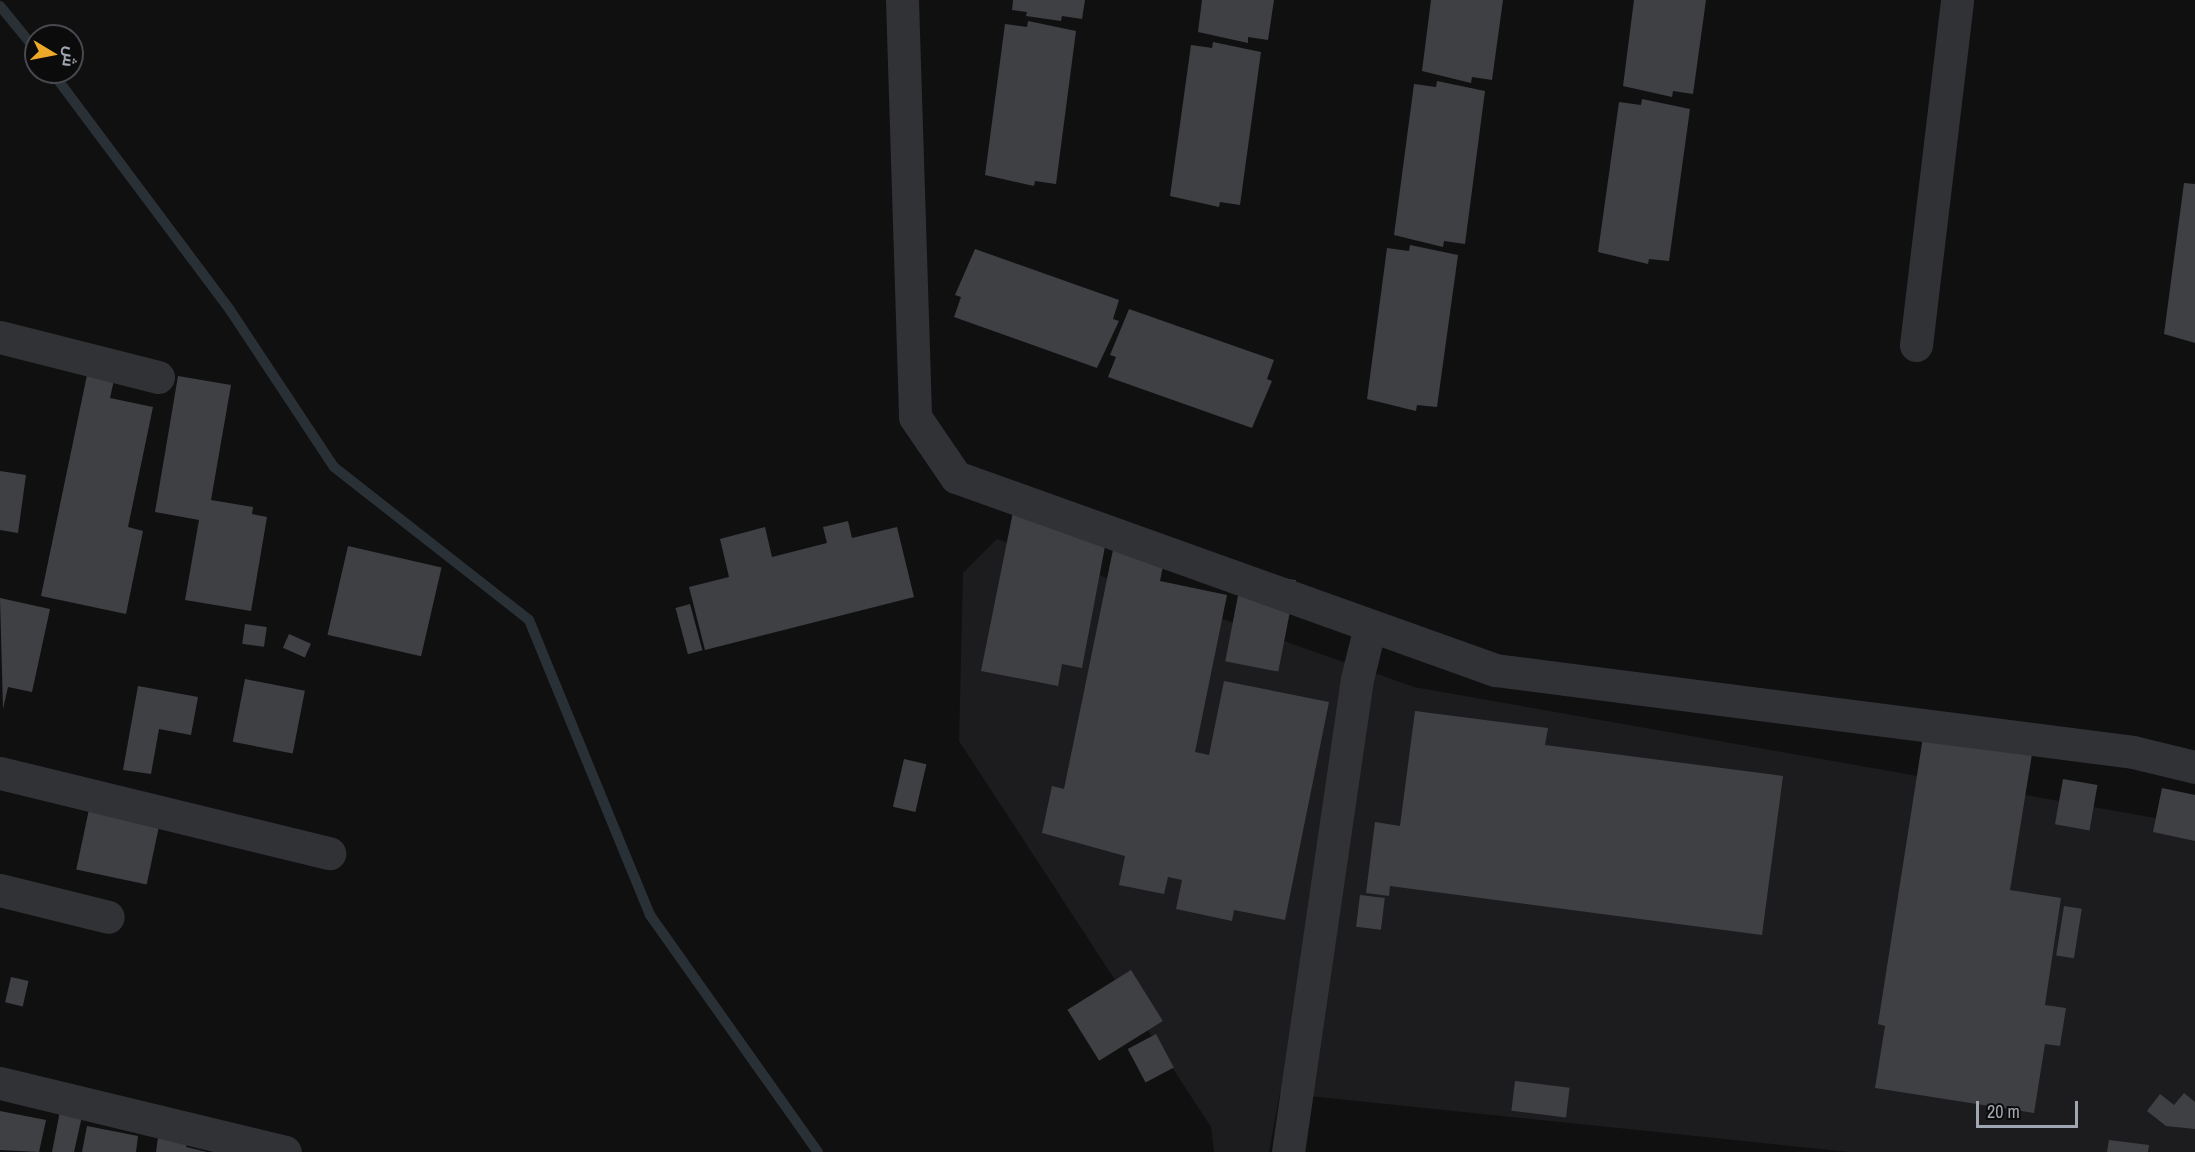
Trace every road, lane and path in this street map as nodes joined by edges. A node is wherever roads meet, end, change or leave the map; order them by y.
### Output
1 (903, 0) edge
2 (1957, 0) edge
3 (0, 337) edge
4 (1916, 345) dead end
5 (158, 377) dead end
6 (1370, 626) junction
7 (2195, 767) edge
8 (0, 773) edge
9 (329, 853) dead end
10 (0, 890) edge
11 (108, 917) dead end
12 (0, 1083) edge
13 (285, 1152) edge
14 (1288, 1152) edge

1 - 6 street
2 - 4 street
3 - 5 street
6 - 7 street
6 - 14 street
8 - 9 street
10 - 11 street
12 - 13 street

